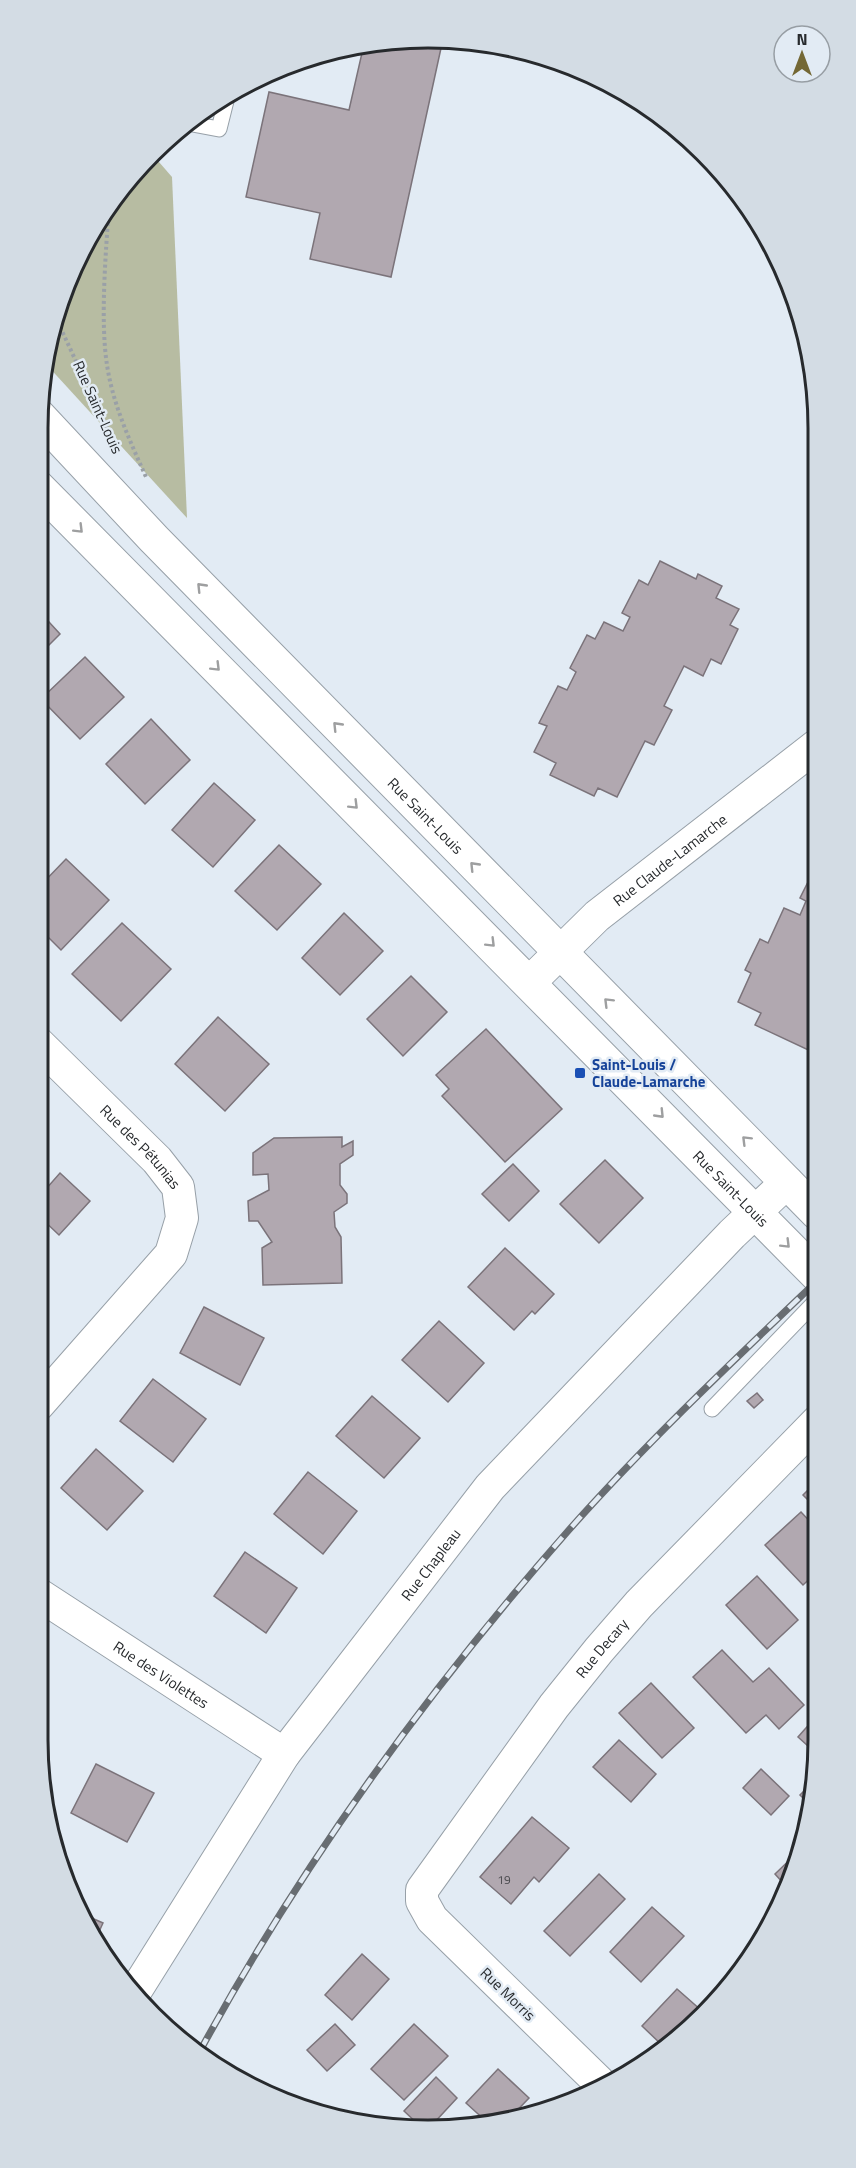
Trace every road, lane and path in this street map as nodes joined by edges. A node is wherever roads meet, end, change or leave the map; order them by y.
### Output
1 (224, 107) edge
2 (199, 125) edge
3 (108, 223) edge
4 (61, 329) edge
5 (48, 426) edge
6 (117, 451) dead end
7 (150, 487) dead end
8 (48, 497) edge
9 (808, 752) edge
10 (559, 952) junction
11 (530, 982) junction
12 (48, 1053) edge
13 (787, 1182) junction
14 (808, 1204) edge
15 (755, 1213) junction
16 (808, 1266) edge
17 (808, 1309) edge
18 (48, 1394) edge
19 (712, 1409) dead end
20 (808, 1431) edge
21 (48, 1601) edge
22 (284, 1754) junction
23 (422, 1901) joint
24 (138, 1986) edge
25 (597, 2081) edge

1 - 2 lane
3 - 7 path
4 - 6 path, Rue Saint-Louis
10 -> 5 street, Rue Saint-Louis
8 -> 11 street, Rue Saint-Louis
9 - 10 street, Rue Claude-Lamarche
10 - 11 street, Rue Claude-Lamarche
13 -> 10 street, Rue Saint-Louis
11 -> 15 street, Rue Saint-Louis
12 - 18 street, Rue des Pétunias
13 - 14 street, Rue Saint-Louis
13 - 15 street, Rue Chapleau
15 -> 16 street, Rue Saint-Louis
15 - 22 street, Rue Chapleau
17 - 19 lane
20 - 23 street, Rue Decary
21 - 22 street, Rue des Violettes
22 - 24 street, Rue Chapleau
23 - 25 street, Rue Morris

